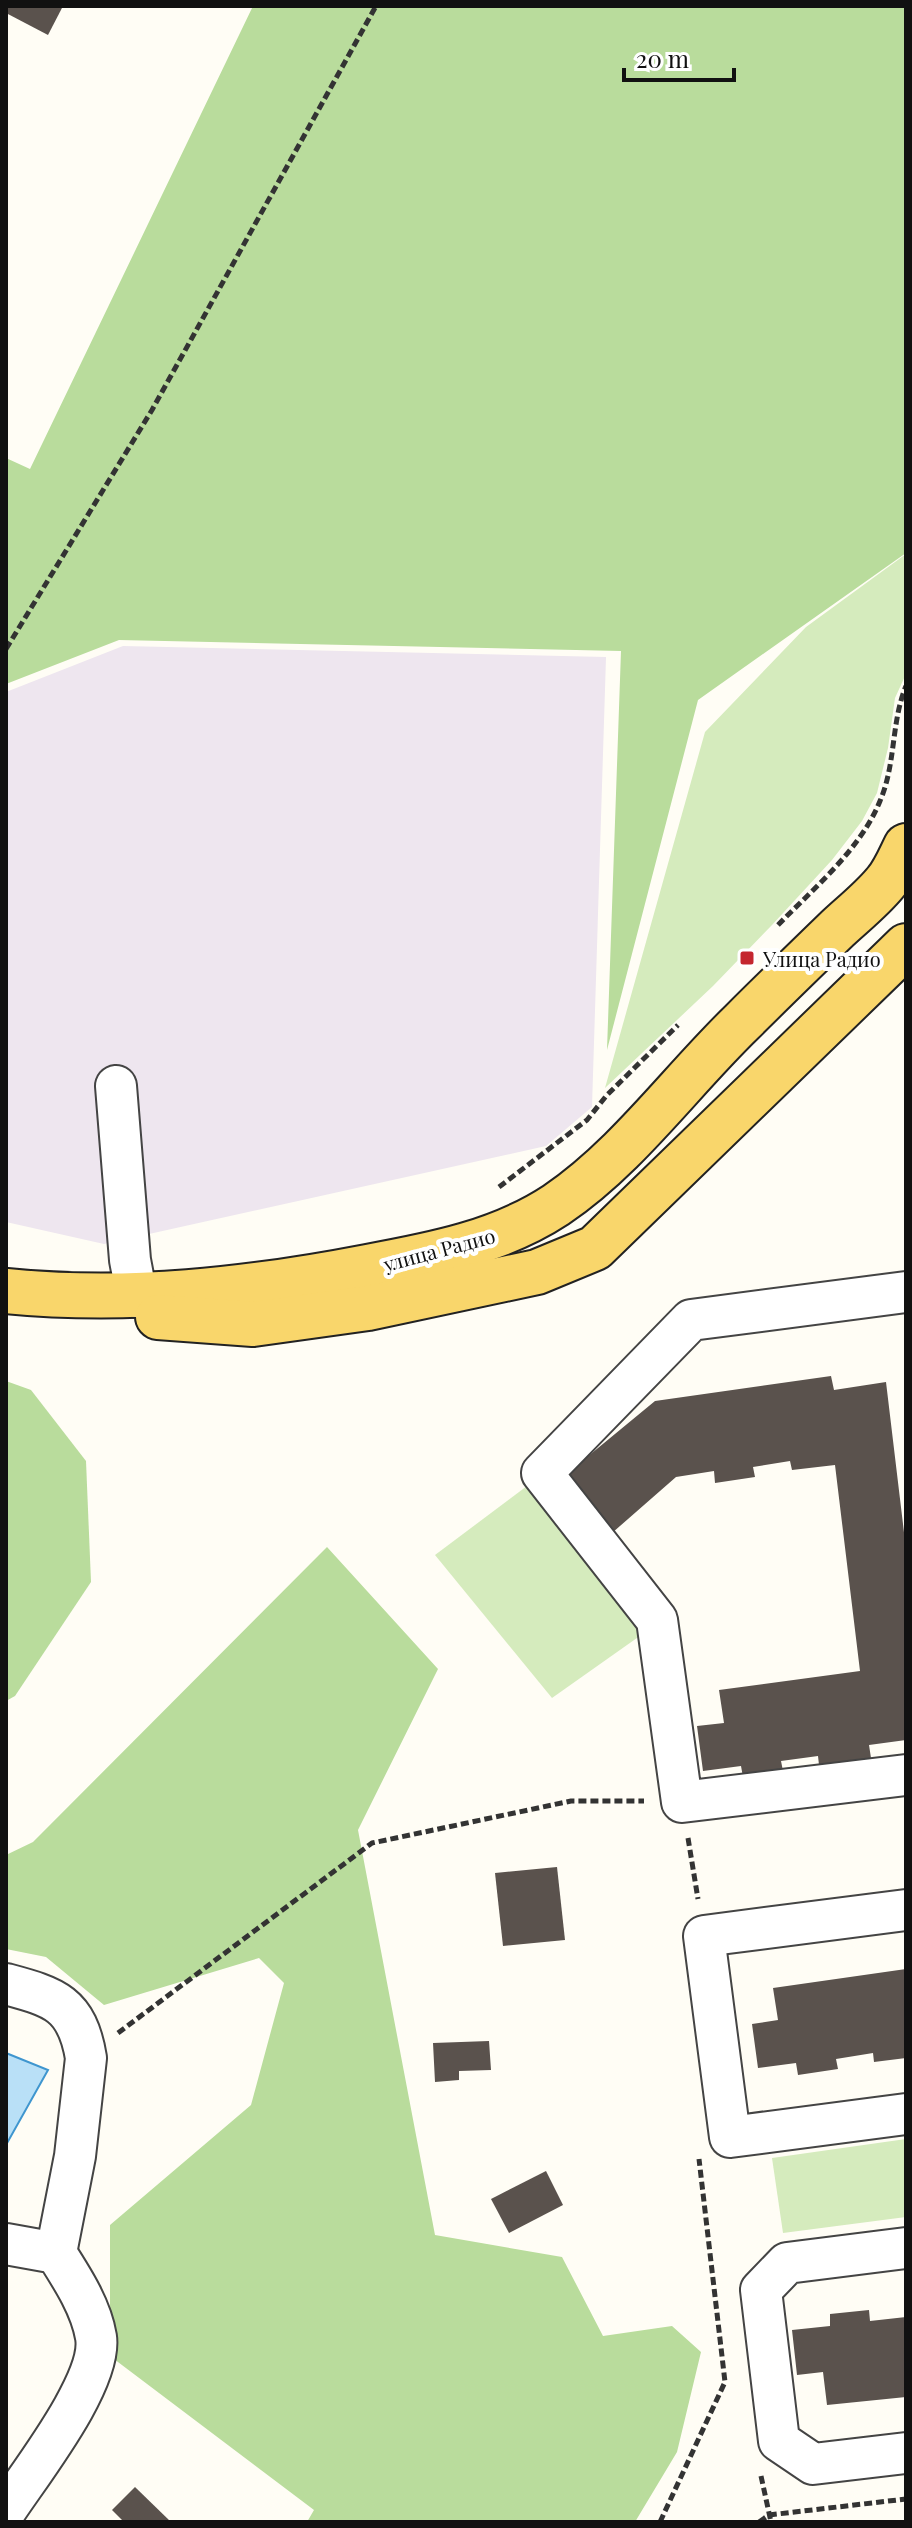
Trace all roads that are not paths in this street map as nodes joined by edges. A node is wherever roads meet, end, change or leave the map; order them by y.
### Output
1 (906, 846) edge
2 (906, 946) edge
3 (116, 1086) dead end
4 (6, 1291) edge
5 (906, 1292) edge
6 (54, 1296) junction
7 (137, 1297) junction
8 (906, 1775) edge
9 (906, 1910) edge
10 (6, 1984) edge
11 (906, 2114) edge
12 (6, 2244) edge
13 (906, 2248) edge
14 (56, 2253) junction
15 (906, 2453) edge
16 (6, 2510) edge

1 - 7 main road, улица Радио
2 - 6 main road
3 - 7 street
4 - 6 main road, улица Радио
5 - 8 street
6 - 7 main road, улица Радио
9 - 11 street
10 - 14 street
12 - 14 street
13 - 15 street
14 - 16 street

